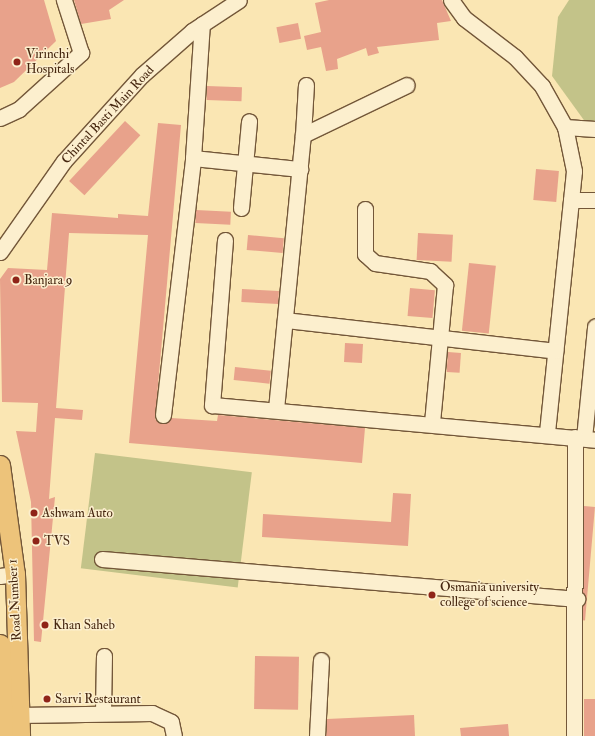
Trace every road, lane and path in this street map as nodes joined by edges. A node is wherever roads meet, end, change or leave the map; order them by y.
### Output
1 (64, 0) edge
2 (239, 0) edge
3 (451, 0) edge
4 (202, 24) junction
5 (306, 85) dead end
6 (407, 85) dead end
7 (0, 118) edge
8 (249, 121) dead end
9 (565, 127) junction
10 (595, 129) edge
11 (303, 135) junction
12 (193, 158) junction
13 (245, 162) junction
14 (300, 169) junction
15 (571, 200) junction
16 (595, 200) edge
17 (241, 208) dead end
18 (365, 209) dead end
19 (224, 240) dead end
20 (0, 252) edge
21 (285, 320) junction
22 (595, 327) edge
23 (441, 337) junction
24 (555, 351) junction
25 (276, 409) junction
26 (164, 415) dead end
27 (432, 423) junction
28 (547, 434) junction
29 (585, 438) edge
30 (0, 465) edge
31 (102, 560) dead end
32 (7, 568) edge
33 (577, 599) junction
34 (0, 644) edge
35 (104, 656) dead end
36 (321, 660) dead end
37 (104, 712) junction
38 (18, 715) junction
39 (3, 736) edge
40 (20, 736) edge
41 (174, 736) edge
42 (317, 736) edge
43 (574, 736) edge

1 - 7 street
2 - 4 street, Chintal Basti Main Road
3 - 9 street
4 - 12 street
4 - 20 street, Chintal Basti Main Road
5 - 11 street
6 - 11 street
8 - 13 street
9 - 10 street
9 - 15 street
11 - 14 street
12 - 13 street
12 - 26 street
13 - 14 street
13 - 17 street
14 - 21 street
15 - 16 street
15 - 24 street
18 - 23 street
19 - 25 street
21 - 23 street
21 - 25 street
22 - 29 street
23 - 24 street
23 - 27 street
24 - 28 street
25 - 27 street
27 - 28 street
28 - 29 street
29 - 33 street
30 - 32 main road, Road Number 1
31 - 33 street
32 - 38 main road, Road Number 1
33 - 43 street
34 - 39 main road, Road Number 1
35 - 37 street
36 - 42 street
37 - 38 street
37 - 41 street
38 - 40 main road, Road Number 1

